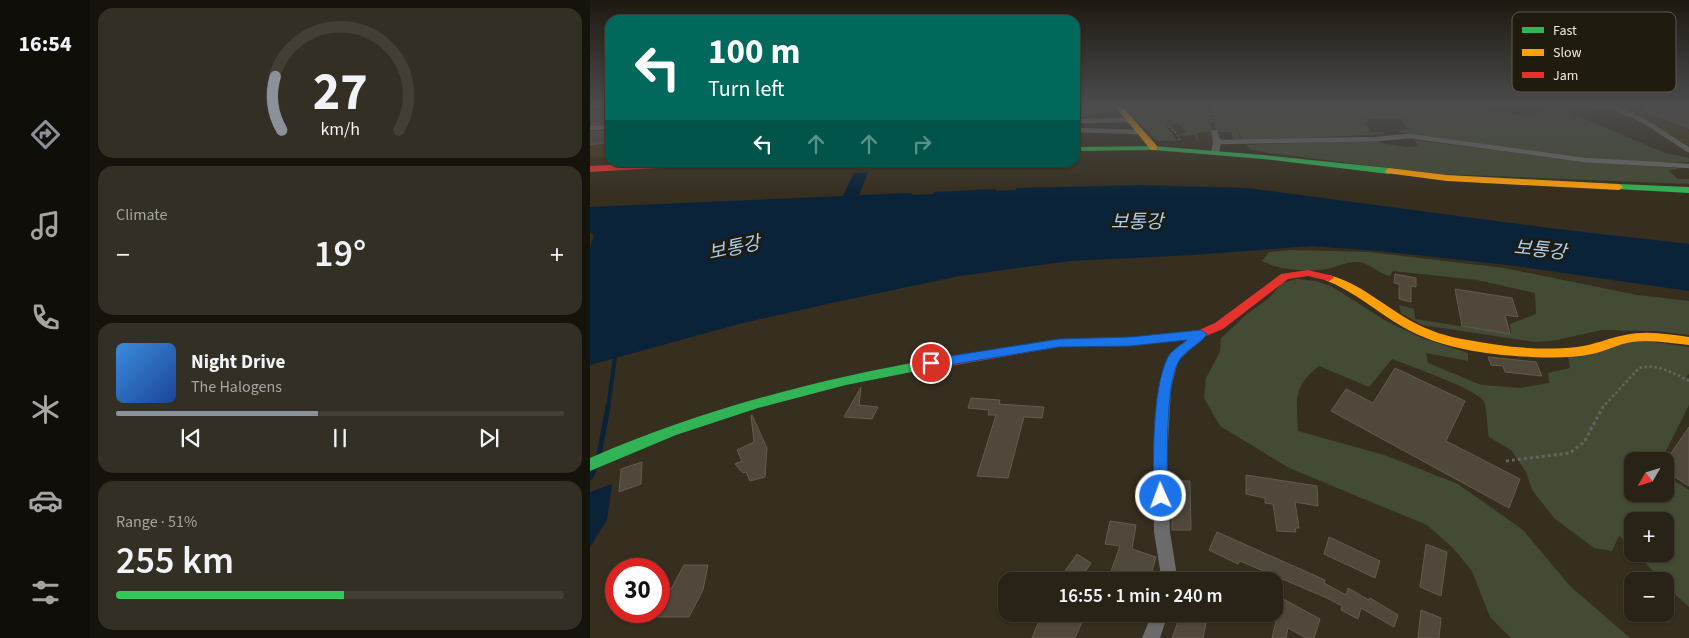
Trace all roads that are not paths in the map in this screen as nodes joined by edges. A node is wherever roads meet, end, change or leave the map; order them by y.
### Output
1 (1142, 135) edge
2 (1214, 135) edge
3 (1666, 135) edge
4 (1216, 147) junction
5 (1154, 148) junction
6 (1688, 148) edge
7 (1080, 149) edge
8 (1689, 166) edge
9 (613, 167) edge
10 (590, 168) edge
11 (1689, 190) edge
12 (1201, 334) junction
13 (1689, 341) edge
14 (590, 465) edge
15 (1168, 572) edge
16 (1157, 622) edge
17 (1151, 638) edge

1 - 5 street
2 - 4 street
3 - 6 lane
4 - 5 street
4 - 8 lane
4 - 11 street
5 - 7 street
9 - 10 street
12 - 13 street
12 - 14 street
12 - 15 street
16 - 17 street

